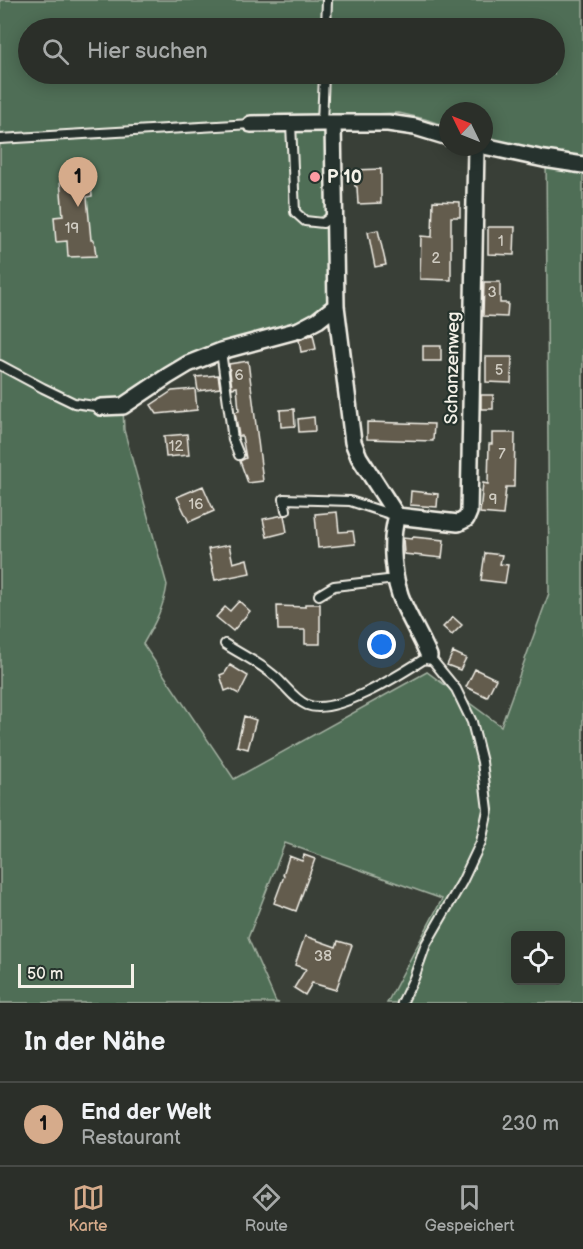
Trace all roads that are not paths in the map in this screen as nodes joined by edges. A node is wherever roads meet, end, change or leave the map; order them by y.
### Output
1 (327, 0) edge
2 (326, 18) edge
3 (325, 84) edge
4 (327, 123) junction
5 (251, 124) joint
6 (291, 124) junction
7 (439, 134) edge
8 (0, 139) edge
9 (493, 148) edge
10 (477, 156) edge
11 (583, 165) edge
12 (335, 213) junction
13 (336, 306) junction
14 (221, 351) junction
15 (0, 365) edge
16 (101, 407) joint
17 (239, 454) dead end
18 (286, 510) dead end
19 (397, 516) junction
20 (396, 579) junction
21 (319, 595) dead end
22 (225, 644) dead end
23 (429, 656) junction
24 (402, 1003) edge

1 - 2 lane
3 - 4 lane
4 - 6 street
4 - 7 street
4 - 12 street
5 - 6 street
5 - 8 lane
6 - 12 lane
9 - 11 street
10 - 19 street, Schanzenweg
12 - 13 street
13 - 14 street
13 - 19 street
14 - 16 street
14 - 17 lane
15 - 16 lane
18 - 19 lane
19 - 20 street
20 - 21 lane
20 - 23 street
22 - 23 lane
23 - 24 lane

